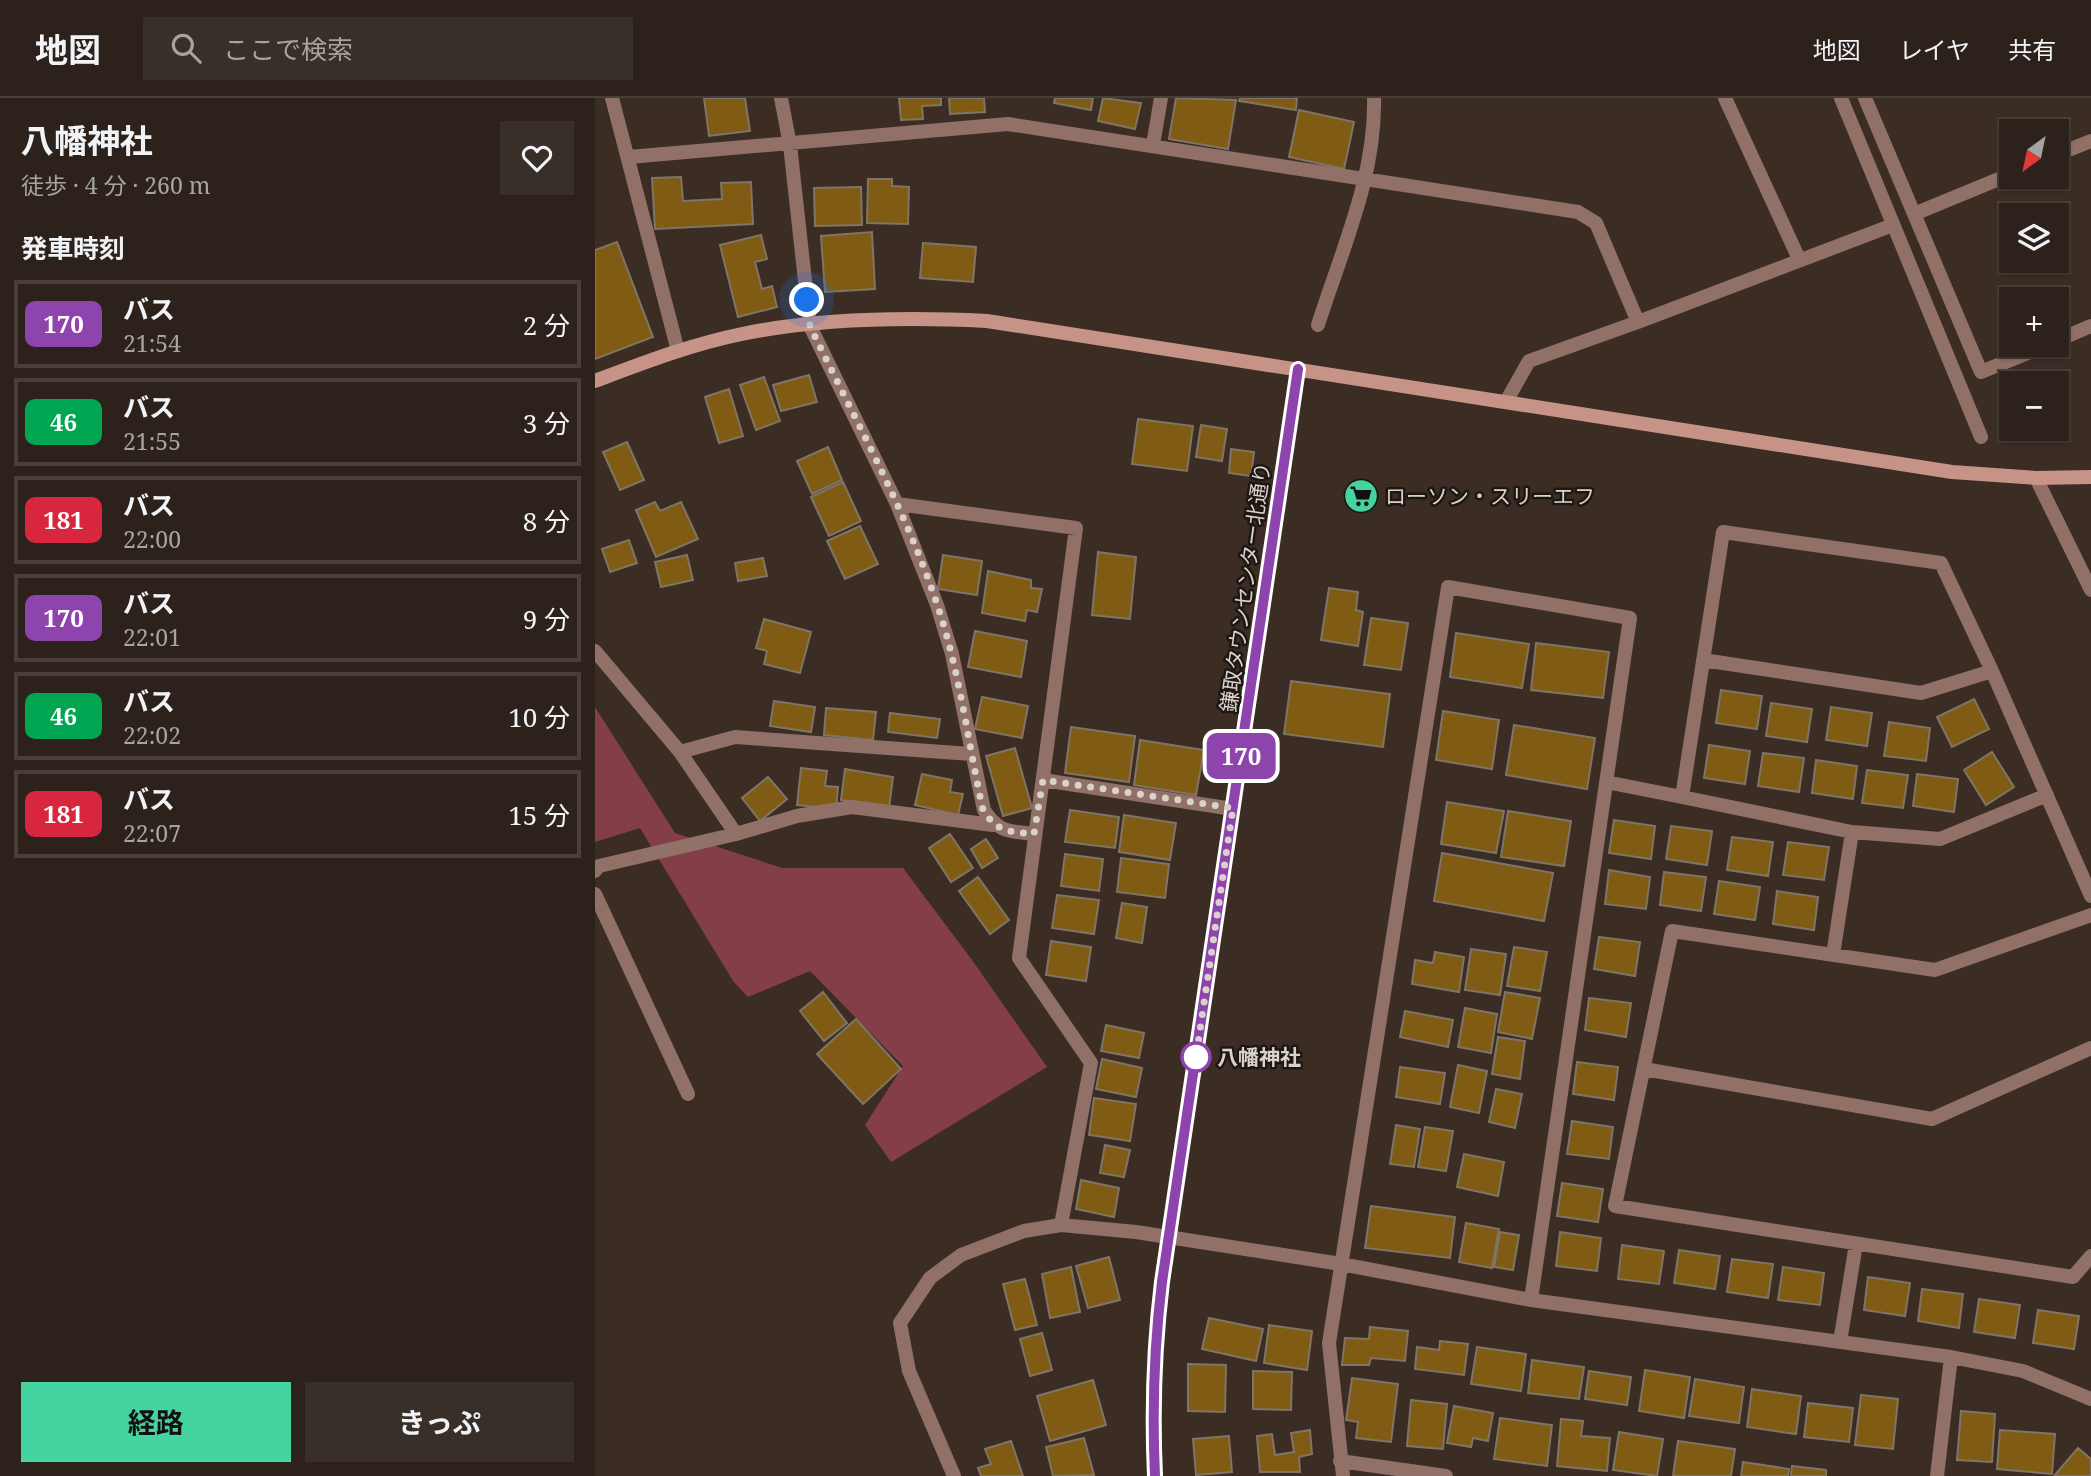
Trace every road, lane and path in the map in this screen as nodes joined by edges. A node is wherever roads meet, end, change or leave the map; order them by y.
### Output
1 (612, 98) edge
2 (781, 98) edge
3 (1161, 98) edge
4 (1374, 98) edge
5 (1725, 98) edge
6 (1841, 98) edge
7 (1865, 98) edge
8 (2091, 141) edge
9 (790, 145) junction
10 (1153, 145) junction
11 (2069, 150) edge
12 (629, 158) junction
13 (1365, 177) junction
14 (1999, 179) edge
15 (1914, 214) junction
16 (1893, 225) junction
17 (1799, 259) junction
18 (1638, 322) junction
19 (1318, 325) dead end
20 (810, 326) junction
21 (2091, 326) edge
22 (2069, 335) edge
23 (678, 351) junction
24 (2018, 357) edge
25 (1298, 369) junction
26 (595, 381) edge
27 (1507, 400) junction
28 (1981, 437) dead end
29 (2091, 477) edge
30 (2036, 478) junction
31 (897, 504) junction
32 (2091, 590) edge
33 (595, 651) edge
34 (1703, 660) junction
35 (1992, 671) junction
36 (680, 752) junction
37 (971, 754) junction
38 (1043, 780) junction
39 (1606, 782) junction
40 (2047, 795) junction
41 (1682, 797) junction
42 (1233, 808) junction
43 (993, 825) junction
44 (1853, 832) junction
45 (736, 834) junction
46 (1034, 834) junction
47 (595, 872) edge
48 (595, 894) edge
49 (2091, 896) edge
50 (2091, 915) edge
51 (1833, 955) junction
52 (2091, 1048) edge
53 (1644, 1069) junction
54 (688, 1094) dead end
55 (1061, 1224) junction
56 (1169, 1238) junction
57 (1856, 1244) junction
58 (2091, 1256) edge
59 (1341, 1264) junction
60 (1531, 1300) junction
61 (1840, 1342) junction
62 (1951, 1357) junction
63 (2091, 1399) edge
64 (1340, 1461) junction
65 (954, 1476) edge
66 (1155, 1476) edge
67 (1343, 1476) edge
68 (1446, 1476) edge
69 (1937, 1476) edge

1 - 12 street
2 - 9 street
3 - 10 street
4 - 13 street
5 - 17 street
6 - 16 street
7 - 15 street
8 - 11 street
9 - 10 street
9 - 12 street
9 - 20 street
10 - 13 street
12 - 23 street
13 - 18 street
13 - 19 street
14 - 15 street
15 - 24 street
16 - 17 street
16 - 28 street
17 - 18 street
18 - 27 street
20 - 23 street
20 - 25 street
20 - 31 street
21 - 22 street
23 - 26 street
25 - 27 street
25 - 42 street, 鎌取タウンセンター北通り
27 - 30 street
29 - 30 street
30 - 32 street
31 - 37 street
31 - 38 street
33 - 36 street
34 - 35 street
34 - 35 street
34 - 41 street
35 - 40 street
36 - 37 street
36 - 45 street
37 - 43 street
38 - 42 street
38 - 46 street
39 - 41 street
39 - 59 street
39 - 60 street
40 - 44 street
40 - 49 street
41 - 44 street
42 - 56 street, 鎌取タウンセンター北通り
43 - 45 street
43 - 46 street
44 - 51 street
45 - 47 street
46 - 55 street
48 - 54 street
50 - 51 street
51 - 53 street
52 - 53 street
53 - 57 street
55 - 56 street
55 - 65 street
56 - 59 street
56 - 66 street, 鎌取タウンセンター北通り
57 - 58 street
57 - 61 street
59 - 60 street
59 - 64 street
60 - 61 street
61 - 62 street
62 - 63 street
62 - 69 street
64 - 67 street
64 - 68 street

